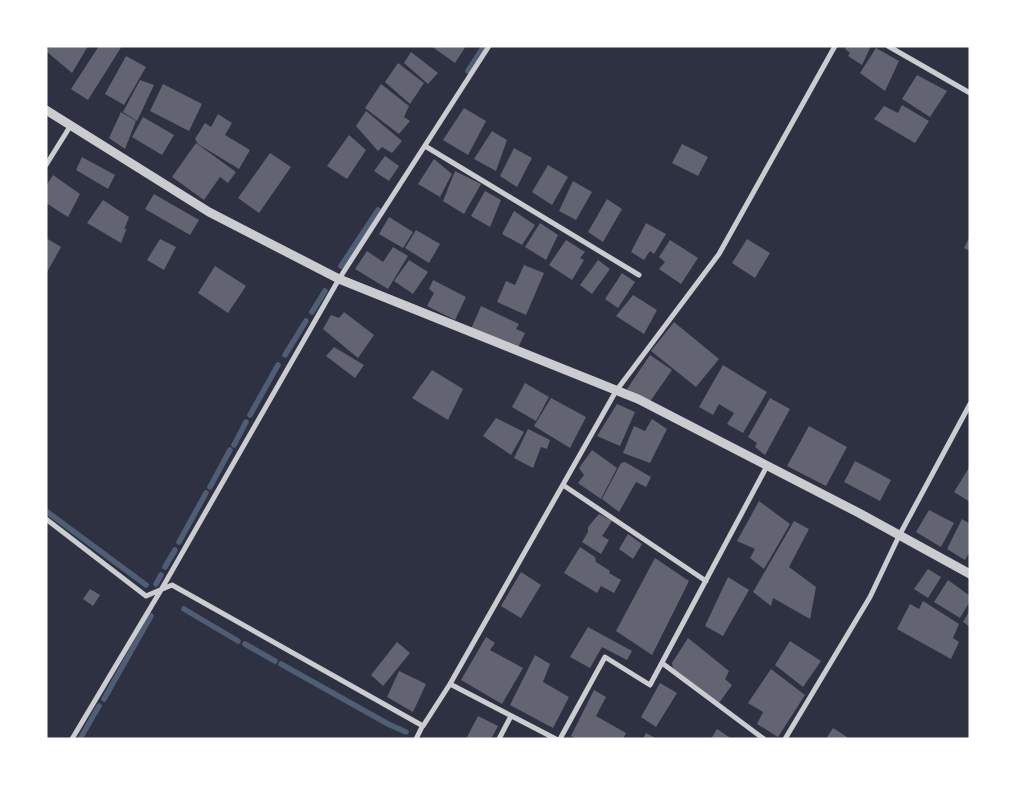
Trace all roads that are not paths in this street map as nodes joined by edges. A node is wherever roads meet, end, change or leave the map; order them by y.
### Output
1 (489, 46) edge
2 (835, 46) edge
3 (888, 46) edge
4 (970, 93) edge
5 (46, 110) edge
6 (71, 125) junction
7 (425, 146) junction
8 (46, 165) edge
9 (639, 275) dead end
10 (338, 279) junction
11 (616, 391) junction
12 (970, 404) edge
13 (767, 466) junction
14 (563, 485) junction
15 (46, 519) edge
16 (899, 536) junction
17 (970, 574) edge
18 (706, 580) junction
19 (161, 590) junction
20 (662, 664) junction
21 (450, 684) junction
22 (511, 716) junction
23 (423, 725) junction
24 (72, 739) edge
25 (416, 739) edge
26 (499, 739) edge
27 (556, 739) edge
28 (560, 739) edge
29 (764, 739) edge
30 (785, 739) edge

1 - 7 street
2 - 11 street
3 - 4 street
5 - 6 street
6 - 8 street
6 - 10 street
7 - 9 street
7 - 10 street
10 - 11 street
10 - 19 street
11 - 13 street
11 - 14 street
12 - 16 street
13 - 16 street
13 - 18 street
14 - 18 street
14 - 21 street
15 - 19 street
16 - 17 street
16 - 30 street
18 - 20 street
19 - 23 street
19 - 24 street
20 - 28 street
20 - 29 street
21 - 22 street
21 - 23 street
22 - 26 street
22 - 27 street
23 - 25 street

